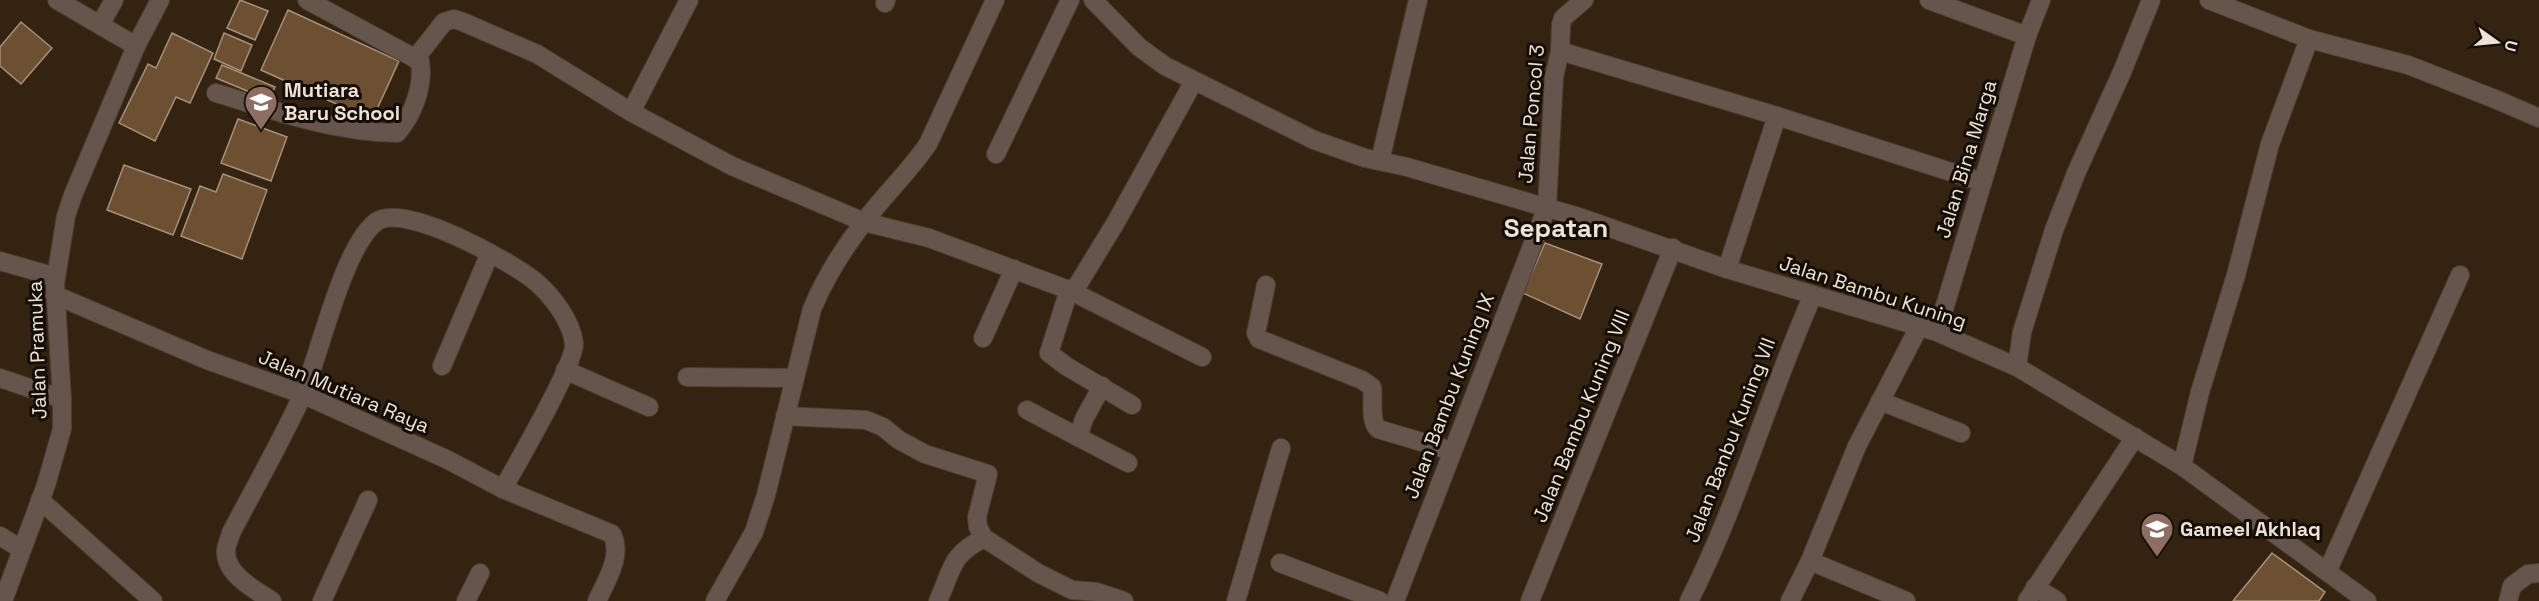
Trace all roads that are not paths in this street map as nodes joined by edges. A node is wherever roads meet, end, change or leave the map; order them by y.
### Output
1 (114, 0) edge
2 (160, 0) edge
3 (307, 0) edge
4 (689, 0) edge
5 (995, 0) edge
6 (1070, 0) edge
7 (1092, 0) edge
8 (1584, 0) edge
9 (1929, 0) edge
10 (2041, 0) edge
11 (2151, 0) edge
12 (2209, 0) edge
13 (62, 1) edge
14 (1412, 2) edge
15 (100, 25) junction
16 (2027, 36) junction
17 (2309, 39) junction
18 (136, 46) junction
19 (1560, 51) junction
20 (415, 59) junction
21 (1194, 81) junction
22 (216, 93) dead end
23 (631, 112) junction
24 (1777, 116) junction
25 (2539, 118) edge
26 (996, 154) dead end
27 (1380, 161) junction
28 (1982, 182) junction
29 (1546, 207) junction
30 (864, 222) junction
31 (1673, 248) junction
32 (490, 254) junction
33 (0, 261) edge
34 (1726, 268) junction
35 (1014, 269) junction
36 (2460, 275) dead end
37 (1266, 285) dead end
38 (56, 286) junction
39 (1069, 290) junction
40 (1813, 296) junction
41 (1919, 327) junction
42 (1937, 332) junction
43 (982, 338) dead end
44 (1202, 357) dead end
45 (442, 366) dead end
46 (2017, 367) junction
47 (566, 370) junction
48 (687, 377) dead end
49 (0, 378) edge
50 (793, 378) junction
51 (1102, 386) junction
52 (302, 394) junction
53 (62, 399) junction
54 (1880, 401) junction
55 (1132, 405) dead end
56 (649, 407) dead end
57 (1027, 410) dead end
58 (785, 416) junction
59 (1961, 433) dead end
60 (1078, 437) junction
61 (2135, 437) junction
62 (1281, 448) dead end
63 (1452, 451) junction
64 (1128, 464) dead end
65 (2182, 466) junction
66 (502, 489) junction
67 (40, 500) junction
68 (368, 500) dead end
69 (0, 536) edge
70 (984, 538) junction
71 (21, 549) junction
72 (1810, 561) junction
73 (1280, 563) dead end
74 (2328, 570) junction
75 (480, 573) dead end
76 (2539, 573) edge
77 (2031, 594) edge
78 (1095, 596) edge
79 (3, 601) edge
80 (153, 601) edge
81 (272, 601) edge
82 (322, 601) edge
83 (466, 601) edge
84 (597, 601) edge
85 (715, 601) edge
86 (938, 601) edge
87 (1124, 601) edge
88 (1236, 601) edge
89 (1380, 601) edge
90 (1395, 601) edge
91 (1530, 601) edge
92 (1689, 601) edge
93 (1790, 601) edge
94 (1906, 601) edge
95 (2056, 601) edge
96 (2367, 601) edge
97 (2508, 601) edge

1 - 15 street
2 - 18 street, Jalan Pramuka
3 - 20 street
4 - 23 street
5 - 30 street
6 - 26 street
7 - 21 street, Jalan Bambu Kuning
8 - 19 street, Jalan Poncol 3
9 - 16 street
10 - 16 street, Jalan Bina Marga
11 - 46 street
12 - 17 street
13 - 15 street
14 - 27 street
15 - 18 street
16 - 28 street, Jalan Bina Marga
17 - 25 street
17 - 65 street
18 - 38 street, Jalan Pramuka
19 - 24 street
19 - 29 street, Jalan Poncol 3
20 - 22 street
20 - 23 street
21 - 27 street, Jalan Bambu Kuning
21 - 39 street
23 - 30 street
24 - 28 street
24 - 34 street
27 - 29 street, Jalan Bambu Kuning
28 - 42 street, Jalan Bina Marga
29 - 31 street, Jalan Bambu Kuning
29 - 63 street, Jalan Bambu Kuning IX
30 - 35 street
30 - 50 street
31 - 34 street, Jalan Bambu Kuning
31 - 91 street, Jalan Bambu Kuning VIII
32 - 45 street
32 - 47 street
32 - 52 street
33 - 38 street, Jalan Mutiara Raya
34 - 40 street, Jalan Bambu Kuning
35 - 39 street
35 - 43 street
36 - 74 street
37 - 63 street
38 - 52 street, Jalan Mutiara Raya
38 - 53 street, Jalan Pramuka
39 - 44 street
39 - 51 street
40 - 41 street, Jalan Bambu Kuning
40 - 92 street, Jalan Banbu Kuning VII
41 - 42 street, Jalan Bambu Kuning
41 - 54 street
42 - 46 street, Jalan Bambu Kuning
46 - 61 street, Jalan Bambu Kuning
47 - 56 street
47 - 66 street
48 - 50 street
49 - 53 street
50 - 58 street
51 - 55 street
51 - 60 street
52 - 66 street, Jalan Mutiara Raya
52 - 81 street
53 - 67 street, Jalan Pramuka
54 - 59 street
54 - 72 street
57 - 60 street
58 - 70 street
58 - 85 street
60 - 64 street
61 - 65 street, Jalan Bambu Kuning
61 - 77 street
62 - 88 street
63 - 90 street, Jalan Bambu Kuning IX
65 - 74 street, Jalan Bambu Kuning
66 - 84 street, Jalan Mutiara Raya
67 - 71 street, Jalan Pramuka
67 - 80 street
68 - 82 street
69 - 71 street
70 - 78 street
70 - 86 street
71 - 79 street, Jalan Pramuka
72 - 93 street
72 - 94 street
73 - 89 street
74 - 96 street, Jalan Bambu Kuning
75 - 83 street
76 - 97 street
77 - 95 street
78 - 87 street

